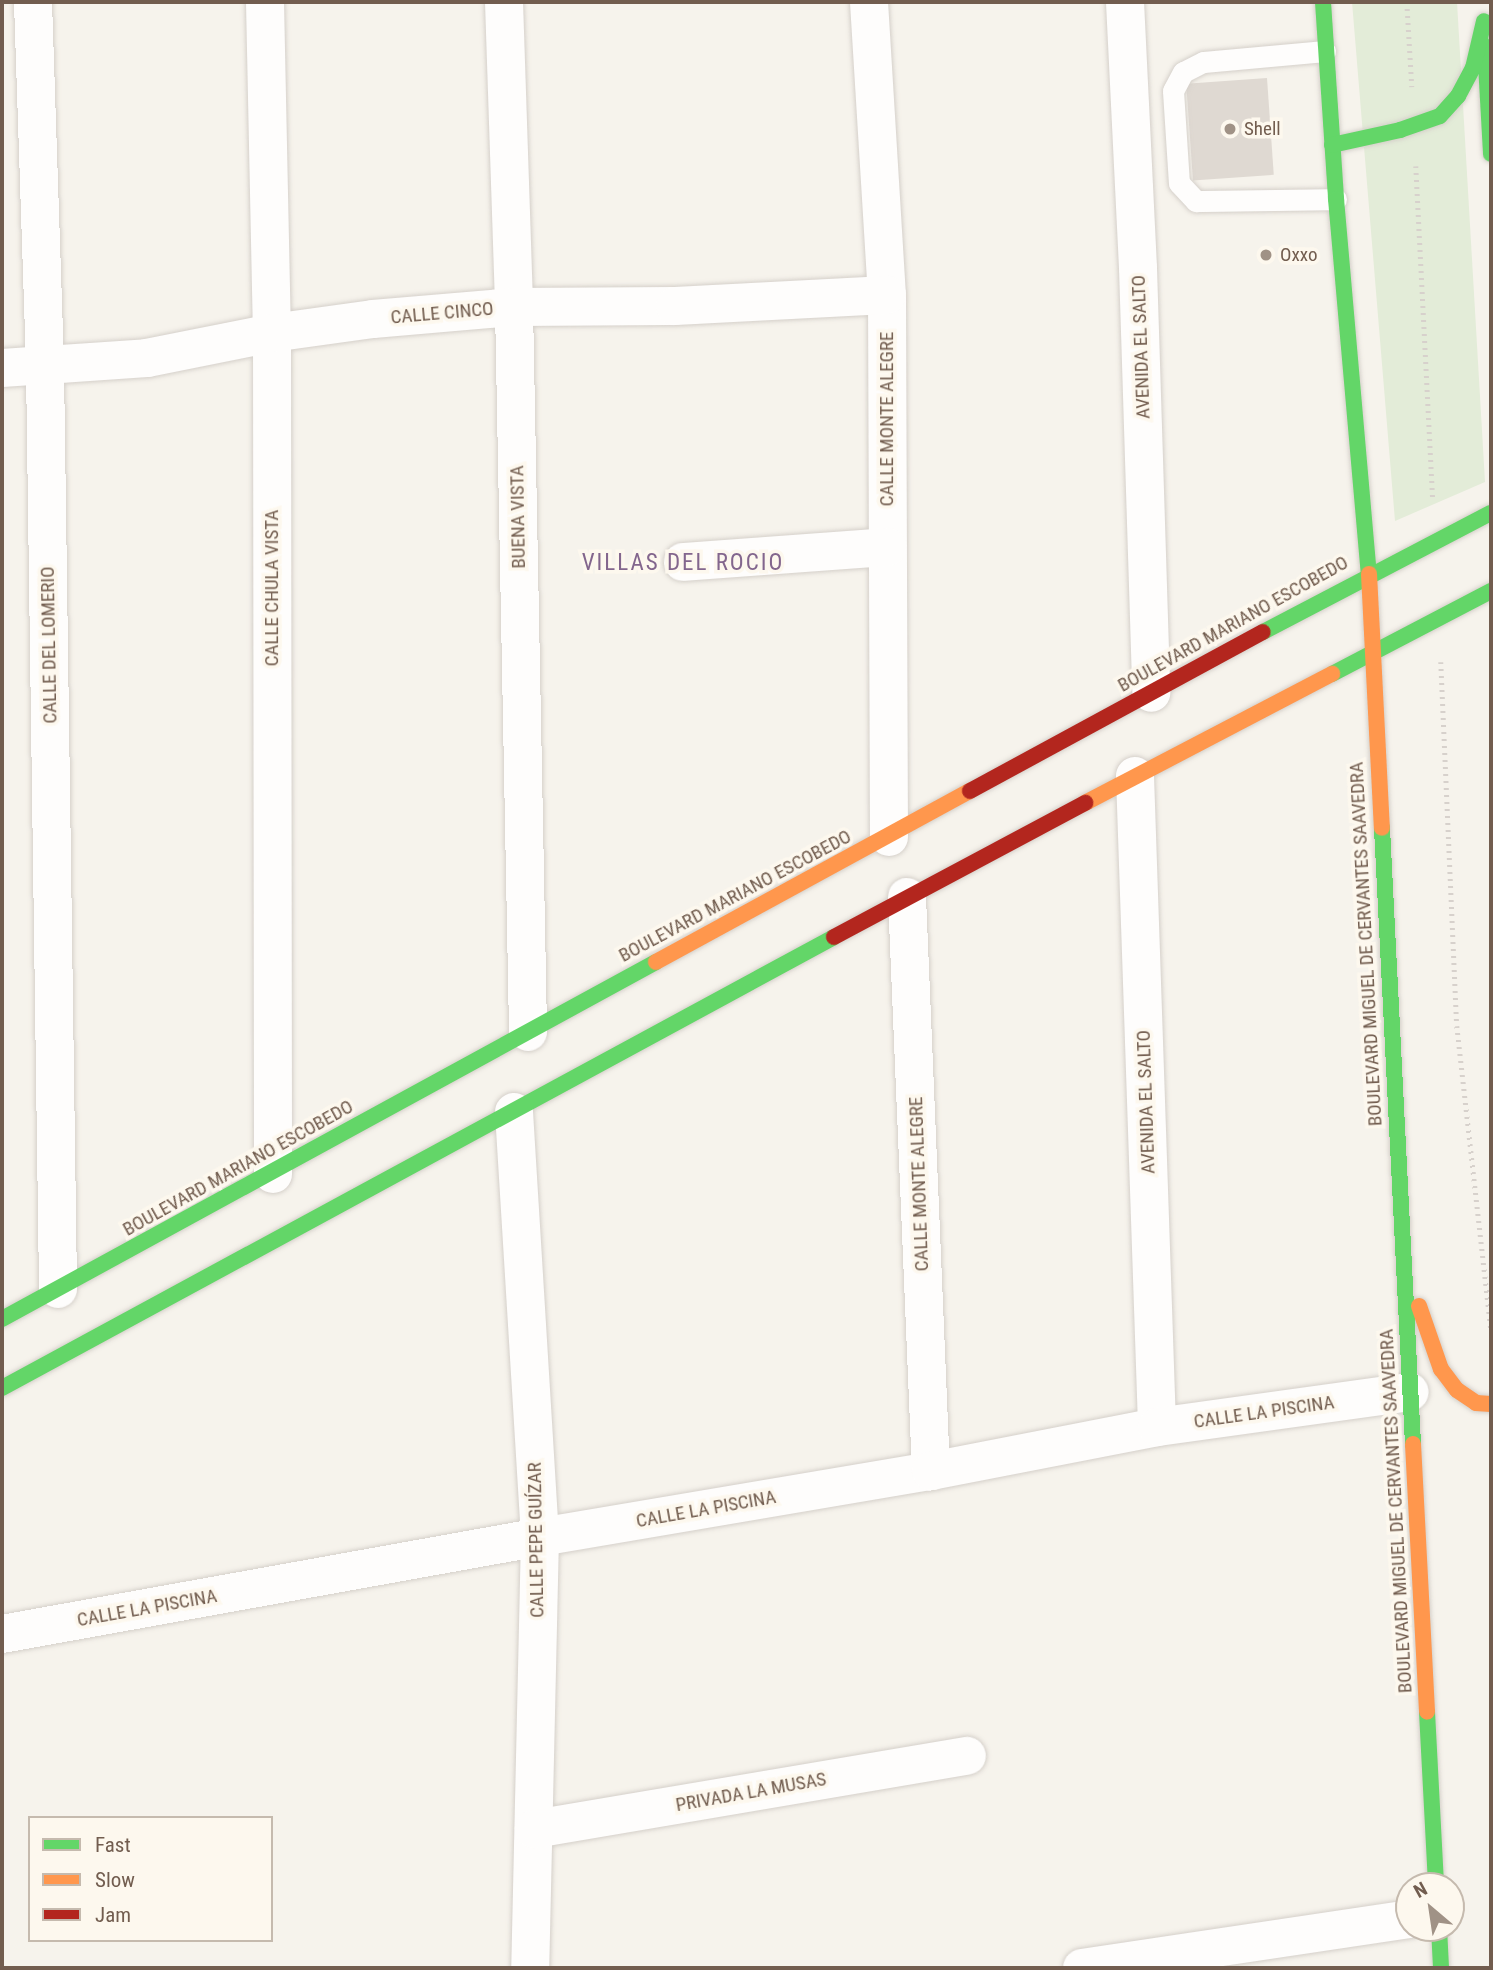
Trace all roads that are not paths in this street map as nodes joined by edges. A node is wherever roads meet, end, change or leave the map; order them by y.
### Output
1 (33, 2) edge
2 (265, 2) edge
3 (505, 2) edge
4 (869, 2) edge
5 (1125, 2) edge
6 (1323, 2) edge
7 (1483, 2) edge
8 (1484, 21) junction
9 (1325, 51) junction
10 (1332, 145) junction
11 (1491, 154) edge
12 (1336, 199) junction
13 (887, 295) junction
14 (514, 307) junction
15 (272, 333) junction
16 (46, 367) junction
17 (2, 368) edge
18 (1491, 513) edge
19 (887, 547) junction
20 (683, 562) dead end
21 (1369, 574) junction
22 (1491, 591) edge
23 (1371, 652) junction
24 (1151, 693) junction
25 (1135, 776) junction
26 (889, 837) junction
27 (907, 897) junction
28 (528, 1032) junction
29 (514, 1112) junction
30 (273, 1174) junction
31 (1405, 1260) junction
32 (58, 1289) junction
33 (2, 1319) edge
34 (2, 1388) edge
35 (1410, 1392) junction
36 (1491, 1404) edge
37 (1157, 1427) junction
38 (931, 1471) junction
39 (540, 1537) junction
40 (2, 1634) edge
41 (967, 1756) dead end
42 (534, 1829) junction
43 (1435, 1872) edge
44 (1395, 1921) edge
45 (1439, 1942) edge
46 (530, 1968) edge
47 (1082, 1968) edge
48 (1441, 1968) edge

1 - 16 street, CALLE DEL LOMERIO
2 - 15 street, CALLE CHULA VISTA
3 - 14 street, BUENA VISTA
4 - 13 street, CALLE MONTE ALEGRE
5 - 24 street, AVENIDA EL SALTO
6 - 9 main road, BOULEVARD MIGUEL DE CERVANTES SAAVEDRA
7 - 8 main road
8 - 10 main road
8 - 11 main road
9 - 10 main road, BOULEVARD MIGUEL DE CERVANTES SAAVEDRA
9 - 12 lane
10 - 12 main road, BOULEVARD MIGUEL DE CERVANTES SAAVEDRA
12 - 21 main road, BOULEVARD MIGUEL DE CERVANTES SAAVEDRA
13 - 14 street, CALLE CINCO
13 - 19 street, CALLE MONTE ALEGRE
14 - 15 street, CALLE CINCO
14 - 28 street, BUENA VISTA
15 - 16 street, CALLE CINCO
15 - 30 street, CALLE CHULA VISTA
16 - 17 street, CALLE CINCO
16 - 32 street, CALLE DEL LOMERIO
18 - 21 main road, BOULEVARD MARIANO ESCOBEDO
19 - 20 street
19 - 26 street, CALLE MONTE ALEGRE
21 - 23 main road, BOULEVARD MIGUEL DE CERVANTES SAAVEDRA
21 - 24 main road, BOULEVARD MARIANO ESCOBEDO
22 - 23 main road
23 - 25 main road
23 - 31 main road, BOULEVARD MIGUEL DE CERVANTES SAAVEDRA
24 - 26 main road, BOULEVARD MARIANO ESCOBEDO
25 - 27 main road
25 - 37 street, AVENIDA EL SALTO
26 - 28 main road, BOULEVARD MARIANO ESCOBEDO
27 - 29 main road
27 - 38 street, CALLE MONTE ALEGRE
28 - 30 main road, BOULEVARD MARIANO ESCOBEDO
29 - 34 main road
29 - 39 street, CALLE PEPE GUÍZAR
30 - 32 main road, BOULEVARD MARIANO ESCOBEDO
31 - 35 main road, BOULEVARD MIGUEL DE CERVANTES SAAVEDRA
31 - 36 main road
32 - 33 main road, BOULEVARD MARIANO ESCOBEDO
35 - 37 street, CALLE LA PISCINA
35 - 43 main road, BOULEVARD MIGUEL DE CERVANTES SAAVEDRA
37 - 38 street, CALLE LA PISCINA
38 - 39 street, CALLE LA PISCINA
39 - 40 street, CALLE LA PISCINA
39 - 42 street, CALLE PEPE GUÍZAR
41 - 42 street, PRIVADA LA MUSAS
42 - 46 street, CALLE PEPE GUÍZAR
44 - 47 street
45 - 48 main road

